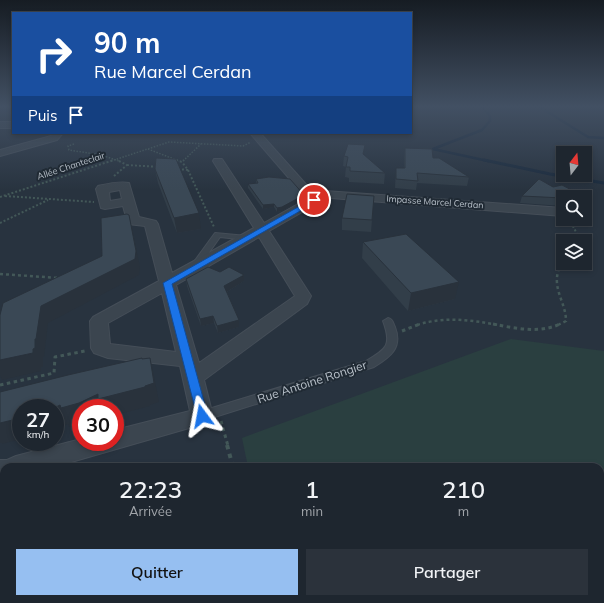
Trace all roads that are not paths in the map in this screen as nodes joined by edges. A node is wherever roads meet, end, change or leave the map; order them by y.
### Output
1 (57, 134) edge
2 (258, 136) edge
3 (1, 153) edge
4 (218, 160) dead end
5 (308, 193) junction
6 (128, 202) junction
7 (556, 211) edge
8 (261, 230) junction
9 (247, 238) junction
10 (193, 268) junction
11 (167, 283) junction
12 (388, 321) dead end
13 (191, 369) junction
14 (210, 414) junction
15 (124, 438) edge
16 (75, 451) edge
17 (31, 463) edge

1 - 3 street
2 - 5 street
4 - 8 street
5 - 7 street, Impasse Marcel Cerdan
5 - 8 street
6 - 6 street
6 - 11 street
8 - 9 street
8 - 13 street
9 - 10 street
9 - 10 lane
10 - 11 street
11 - 13 street
11 - 13 street
12 - 14 lane, Rue Antoine Rongier
13 - 14 street
14 - 15 street
16 - 17 street

